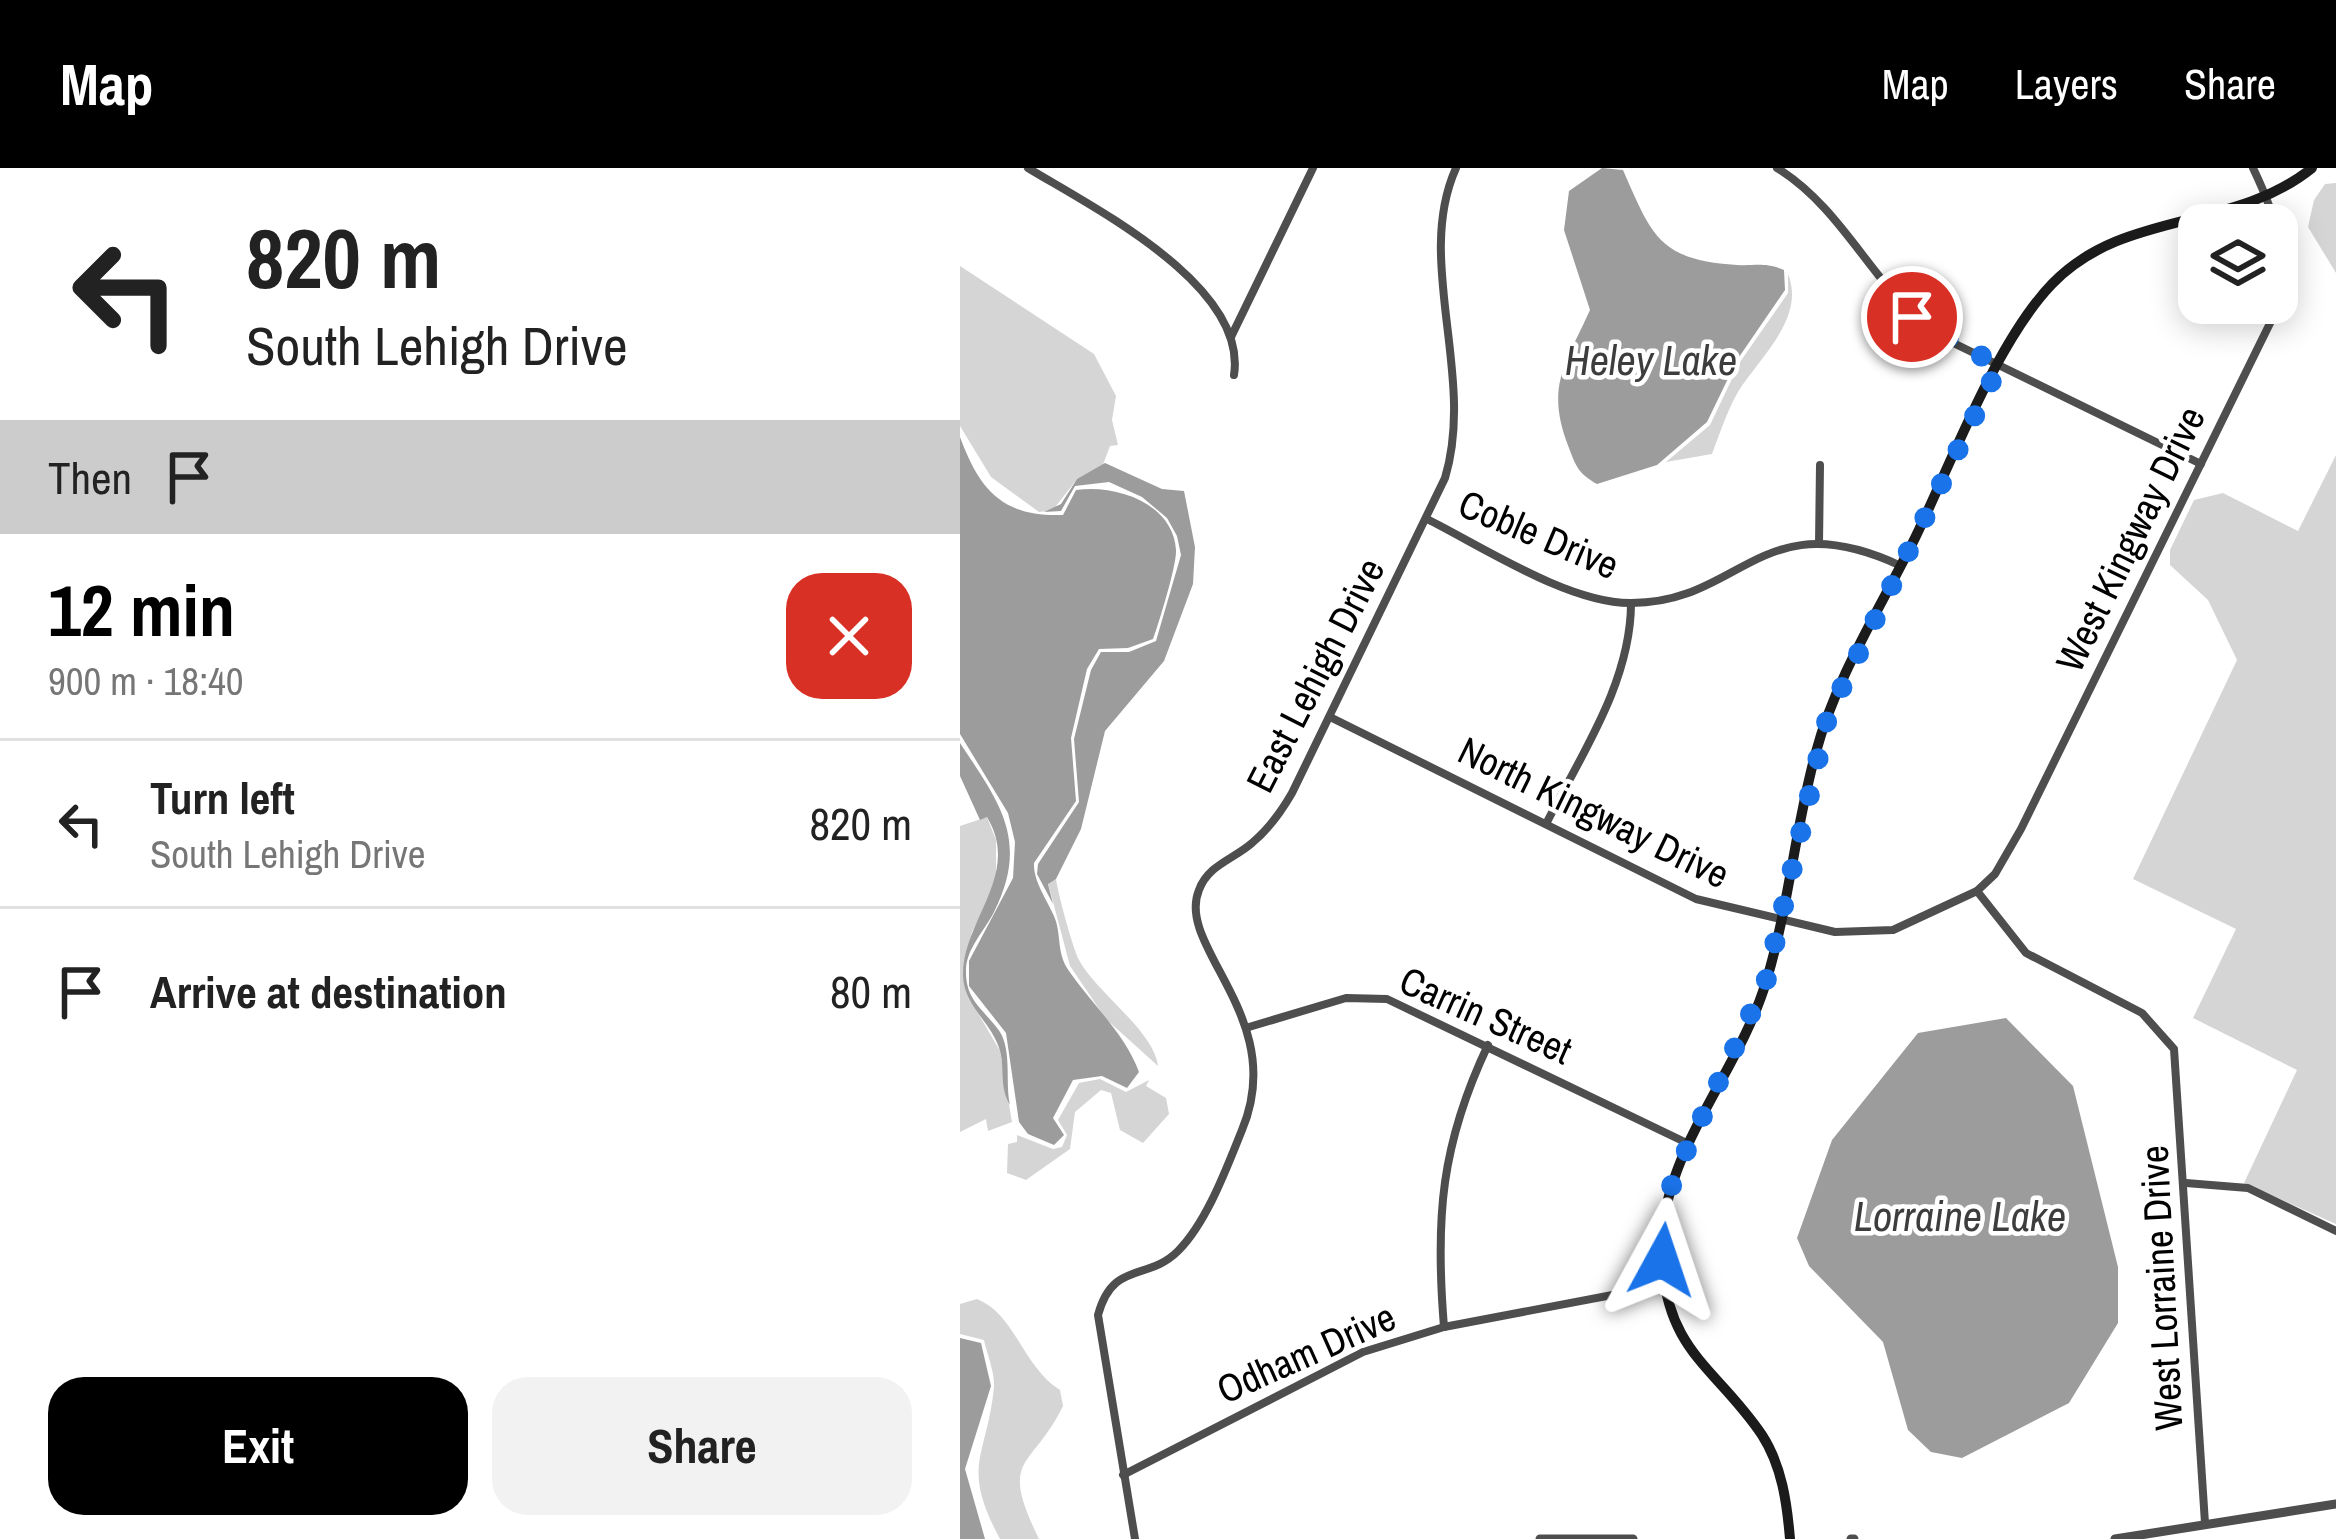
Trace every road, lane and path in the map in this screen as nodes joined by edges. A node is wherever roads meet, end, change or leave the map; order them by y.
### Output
1 (1028, 168) edge
2 (1312, 168) edge
3 (1456, 168) edge
4 (1778, 168) edge
5 (2253, 168) edge
6 (2312, 168) edge
7 (2267, 197) junction
8 (1231, 337) junction
9 (1999, 366) junction
10 (1234, 375) dead end
11 (2200, 464) junction
12 (1820, 466) dead end
13 (1427, 519) junction
14 (1819, 544) junction
15 (1901, 566) junction
16 (1631, 603) junction
17 (1330, 717) junction
18 (1546, 824) junction
19 (1977, 891) junction
20 (1780, 921) junction
21 (1249, 1028) junction
22 (1488, 1045) junction
23 (1690, 1144) junction
24 (2186, 1183) junction
25 (2336, 1231) edge
26 (1665, 1286) junction
27 (1444, 1327) junction
28 (1123, 1475) junction
29 (2336, 1504) edge
30 (2205, 1523) junction
31 (1135, 1539) edge
32 (1540, 1539) edge
33 (1633, 1539) edge
34 (1790, 1539) edge
35 (2115, 1539) edge

1 - 8 street
2 - 8 street
3 - 13 street, East Lehigh Drive
4 - 9 street
5 - 7 street, West Kingway Drive
6 - 7 main road
7 - 9 main road
7 - 11 street, West Kingway Drive
8 - 10 street
9 - 11 street
9 - 15 main road
11 - 19 street, West Kingway Drive
12 - 14 street
13 - 16 street, Coble Drive
13 - 17 street, East Lehigh Drive
14 - 15 street, Coble Drive
14 - 16 street, Coble Drive
15 - 20 main road
16 - 18 street
17 - 18 street, North Kingway Drive
17 - 21 street, East Lehigh Drive
18 - 20 street, North Kingway Drive
19 - 20 street, North Kingway Drive
19 - 24 street, West Lorraine Drive
20 - 23 main road
21 - 22 street, Carrin Street
21 - 28 street, East Lehigh Drive
22 - 23 street, Carrin Street
22 - 27 street
23 - 26 main road
24 - 25 street
24 - 30 street, West Lorraine Drive
26 - 27 street, Odham Drive
26 - 34 main road
27 - 28 street, Odham Drive
28 - 31 street, East Lehigh Drive
29 - 30 street
30 - 35 street
32 - 33 street

